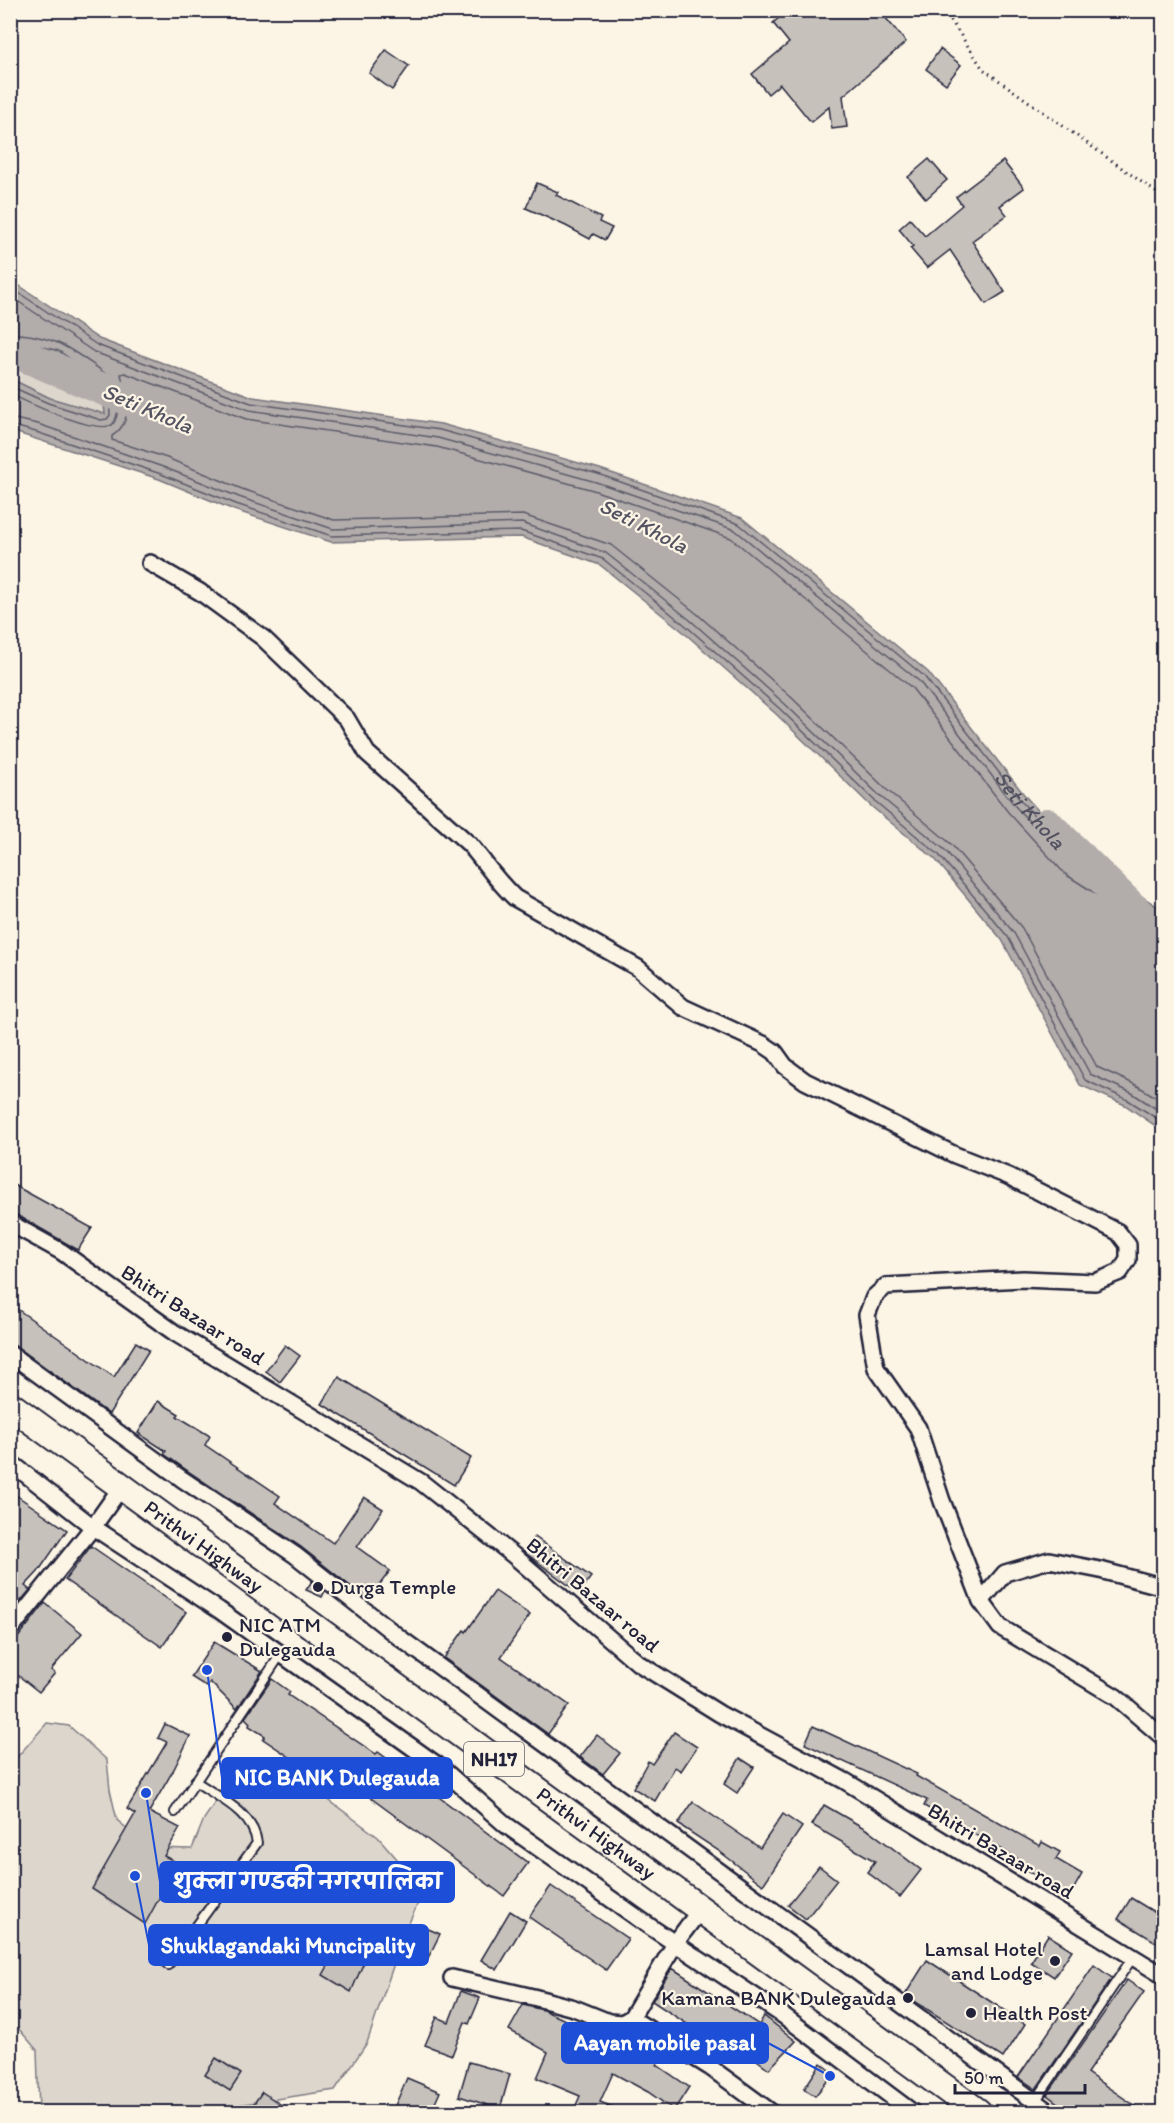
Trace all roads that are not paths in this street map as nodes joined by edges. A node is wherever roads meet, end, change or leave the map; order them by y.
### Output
1 (150, 563) dead end
2 (10, 1222) edge
3 (10, 1354) edge
4 (10, 1405) edge
5 (10, 1462) edge
6 (122, 1486) junction
7 (93, 1527) junction
8 (1164, 1587) edge
9 (981, 1601) junction
10 (10, 1630) edge
11 (281, 1654) junction
12 (1164, 1738) edge
13 (195, 1781) junction
14 (175, 1812) dead end
15 (700, 1910) junction
16 (676, 1942) junction
17 (1133, 1957) junction
18 (168, 1965) dead end
19 (1164, 1976) edge
20 (452, 1978) dead end
21 (631, 2018) junction
22 (1031, 2107) edge
23 (771, 2112) edge
24 (912, 2112) edge
25 (978, 2112) edge
26 (1049, 2112) edge

1 - 9 street
2 - 17 street, Bhitri Bazaar road
3 - 22 street
4 - 6 highway, Prithvi Highway / NH17
5 - 7 street
6 - 7 street
6 - 15 highway, Prithvi Highway / NH17
7 - 10 street
7 - 11 street
8 - 9 street
9 - 12 street
11 - 13 lane
11 - 16 street
13 - 14 lane
13 - 18 lane
15 - 16 street
15 - 25 highway, Prithvi Highway / NH17
16 - 21 street
16 - 24 street
17 - 19 street, Bhitri Bazaar road
17 - 22 lane
20 - 21 street
21 - 23 street
22 - 26 street

